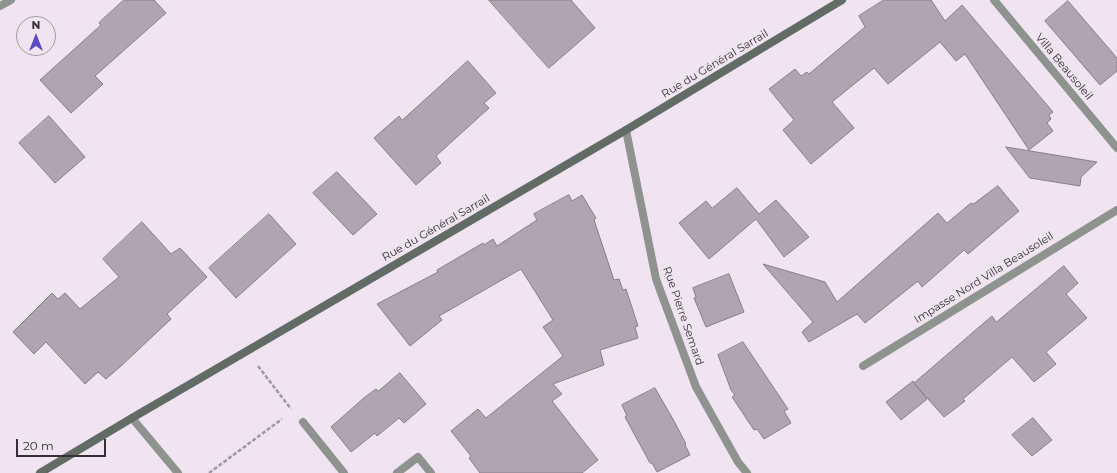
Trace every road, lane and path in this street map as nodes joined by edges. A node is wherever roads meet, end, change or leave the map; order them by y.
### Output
1 (11, 0) edge
2 (842, 0) edge
3 (994, 0) edge
4 (0, 6) edge
5 (626, 130) junction
6 (1117, 148) edge
7 (1117, 210) edge
8 (258, 366) dead end
9 (863, 366) dead end
10 (293, 411) dead end
11 (132, 418) junction
12 (282, 419) dead end
13 (303, 422) dead end
14 (40, 473) edge
15 (178, 473) edge
16 (209, 473) edge
17 (344, 473) edge
18 (397, 473) edge
19 (431, 473) edge
20 (747, 473) edge

1 - 4 street
2 - 5 street, Rue du Général Sarrail
3 - 6 street, Villa Beausoleil
5 - 11 street, Rue du Général Sarrail
5 - 20 street, Rue Pierre Semard
7 - 9 street, Impasse Nord Villa Beausoleil
8 - 10 path
11 - 14 street, Rue du Général Sarrail
11 - 15 street
12 - 16 path
13 - 17 street
18 - 19 street

